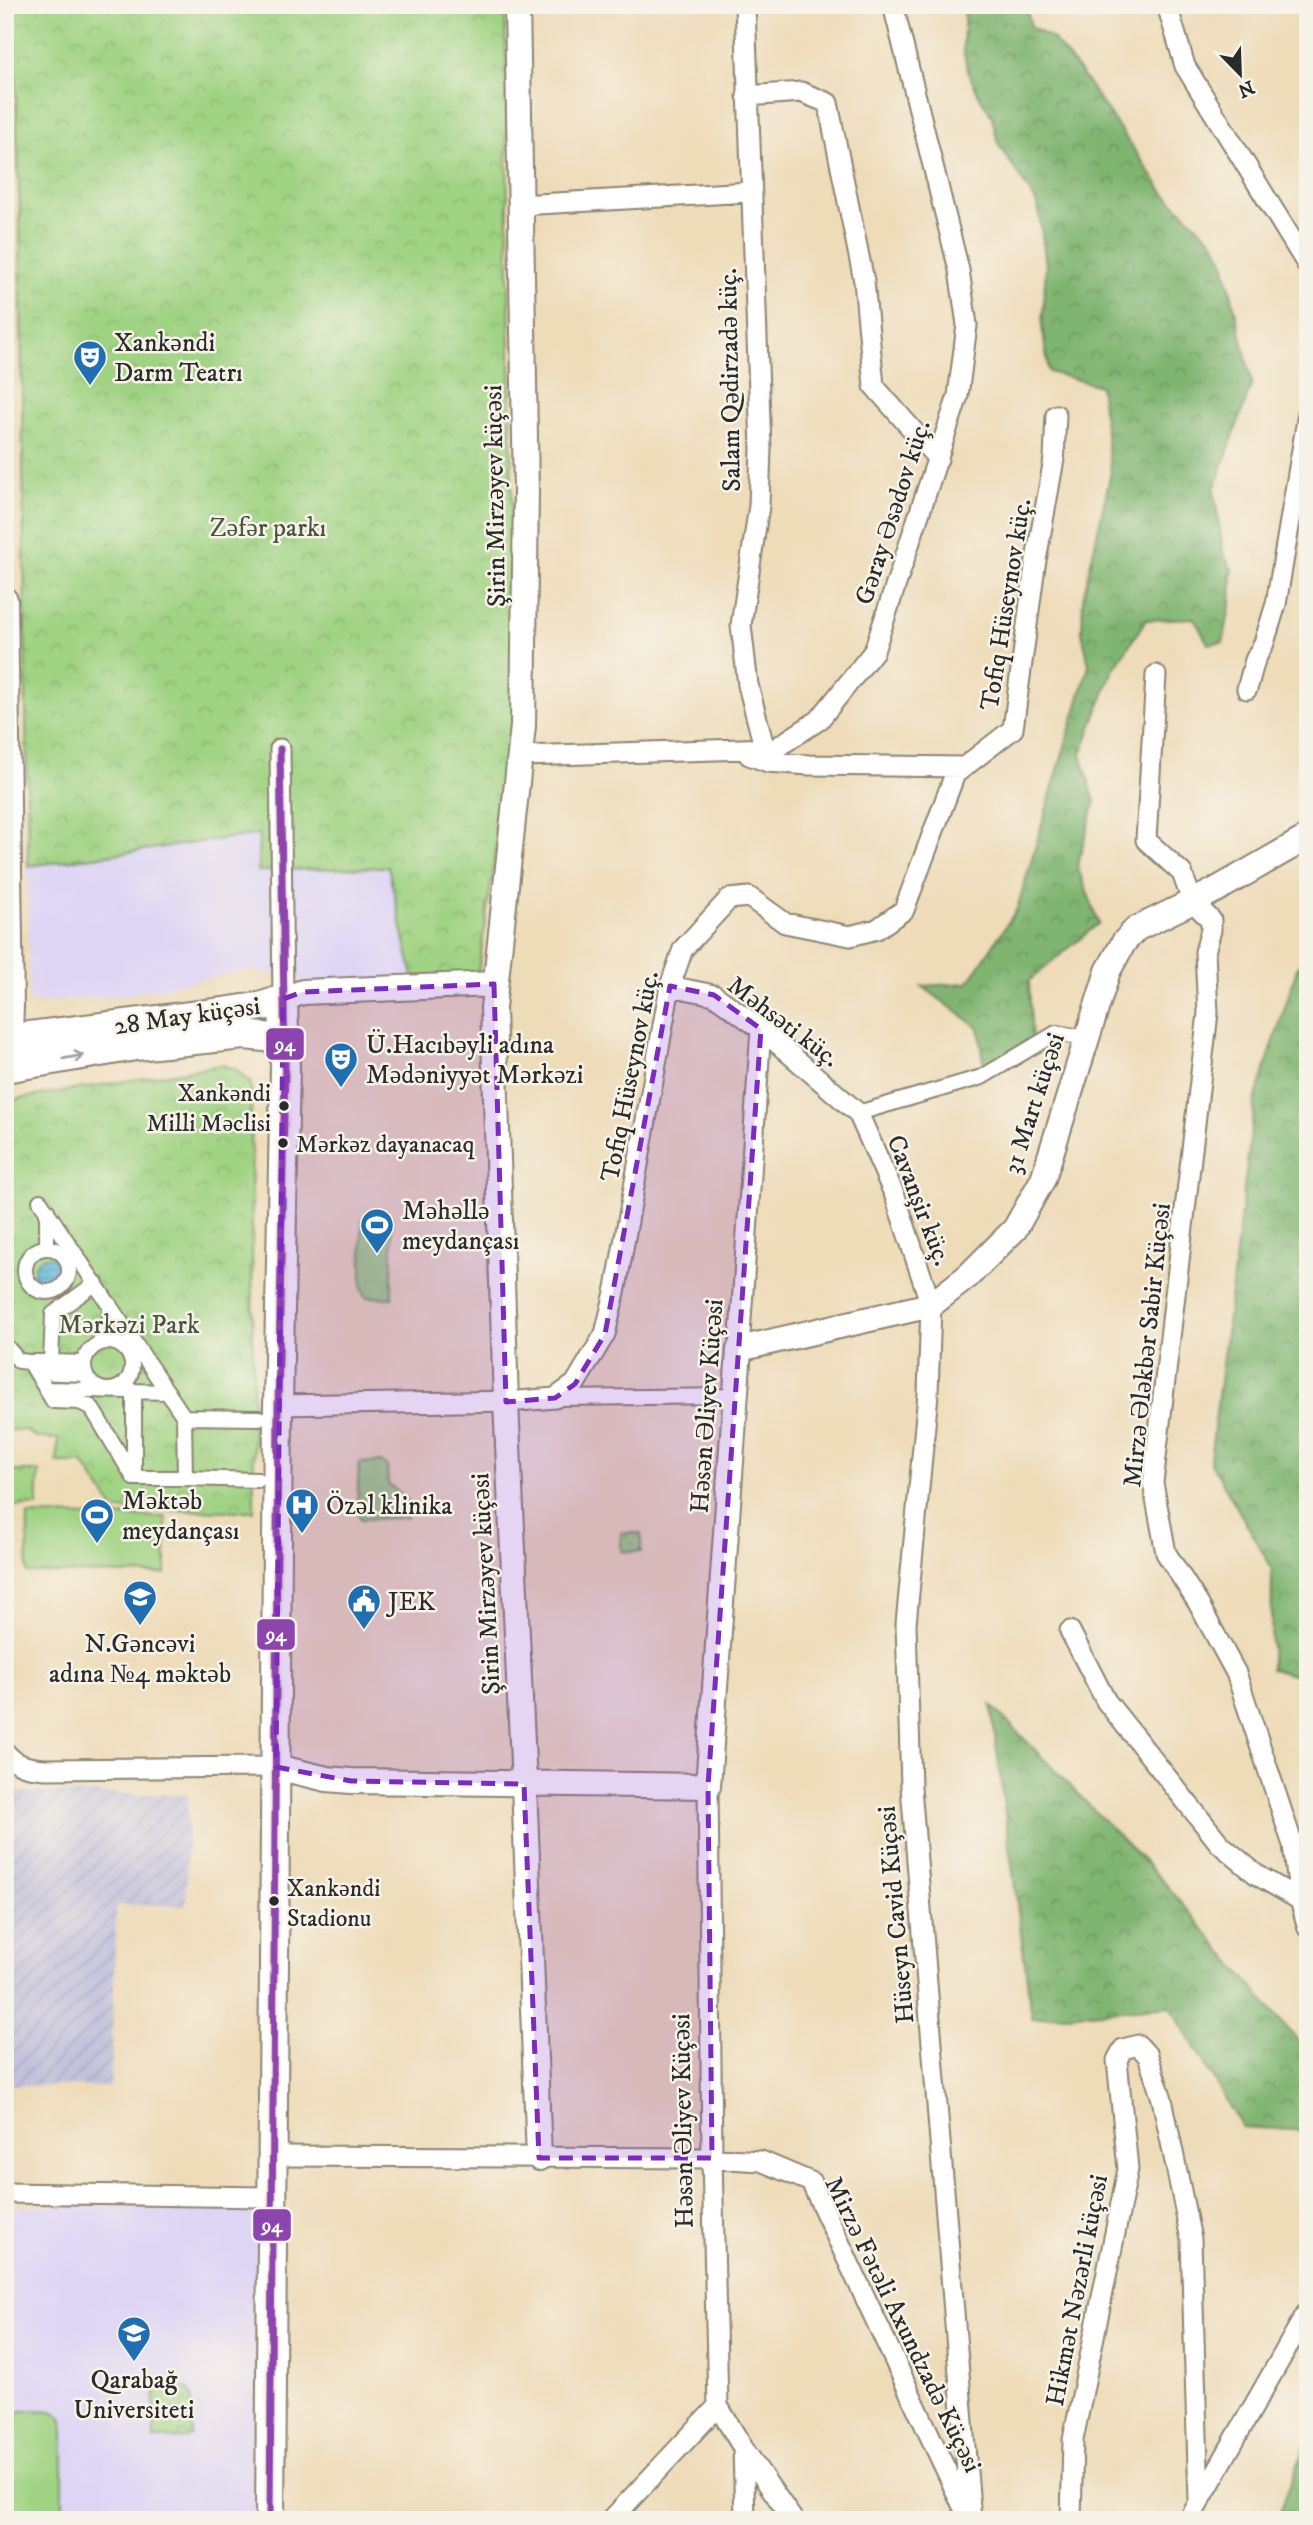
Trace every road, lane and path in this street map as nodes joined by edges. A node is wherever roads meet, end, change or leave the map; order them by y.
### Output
1 (517, 5) edge
2 (745, 5) edge
3 (893, 5) edge
4 (1167, 5) edge
5 (747, 96) junction
6 (750, 192) junction
7 (520, 205) junction
8 (1308, 265) edge
9 (1308, 414) edge
10 (1056, 415) dead end
11 (937, 458) junction
12 (5, 600) edge
13 (1156, 674) dead end
14 (1247, 689) dead end
15 (280, 749) dead end
16 (733, 750) junction
17 (765, 750) junction
18 (522, 756) junction
19 (964, 767) junction
20 (6, 773) edge
21 (6, 804) edge
22 (1308, 836) edge
23 (1192, 901) junction
24 (670, 986) junction
25 (493, 996) junction
26 (283, 999) junction
27 (761, 1029) junction
28 (1086, 1038) junction
29 (8, 1039) edge
30 (284, 1040) junction
31 (6, 1068) edge
32 (858, 1113) junction
33 (47, 1247) junction
34 (86, 1268) junction
35 (70, 1273) junction
36 (96, 1283) junction
37 (110, 1305) junction
38 (930, 1306) junction
39 (99, 1343) junction
40 (5, 1345) edge
41 (739, 1349) junction
42 (51, 1362) junction
43 (33, 1367) junction
44 (84, 1368) junction
45 (47, 1389) junction
46 (106, 1391) junction
47 (134, 1391) junction
48 (168, 1392) junction
49 (737, 1396) junction
50 (555, 1398) junction
51 (506, 1402) junction
52 (268, 1412) junction
53 (184, 1417) junction
54 (134, 1478) junction
55 (185, 1478) junction
56 (258, 1480) dead end
57 (1070, 1630) dead end
58 (5, 1752) edge
59 (276, 1767) junction
60 (524, 1784) junction
61 (708, 1786) junction
62 (1300, 1900) junction
63 (1308, 1928) edge
64 (274, 2156) junction
65 (539, 2158) junction
66 (712, 2158) junction
67 (5, 2193) edge
68 (272, 2197) junction
69 (1306, 2314) edge
70 (718, 2406) junction
71 (743, 2448) junction
72 (1199, 2501) junction
73 (270, 2520) edge
74 (611, 2520) edge
75 (745, 2520) edge
76 (793, 2520) edge
77 (970, 2520) edge
78 (1071, 2520) edge
79 (1189, 2520) edge

1 - 7 street, Şirin Mirzəyev küçəsi
2 - 5 street, Salam Qədirzadə küç.
3 - 11 street, Gəray Əsədov küç.
4 - 8 street
5 - 6 street, Salam Qədirzadə küç.
5 - 11 street
6 - 7 street
6 - 17 street, Salam Qədirzadə küç.
7 - 18 street, Şirin Mirzəyev küçəsi
9 - 14 street
10 - 19 street, Tofiq Hüseynov küç.
11 - 17 street, Gəray Əsədov küç.
12 - 20 street
13 - 23 street, Mirzə Ələkbər Sabir Küçəsi
15 - 26 street
16 - 17 street, Gəray Əsədov küç.
16 - 18 street, Gəray Əsədov küç.
16 - 19 street
18 - 25 street, Şirin Mirzəyev küçəsi
19 - 24 street, Tofiq Hüseynov küç.
20 - 21 street
21 - 29 street
22 - 23 street, 31 Mart küçəsi
23 - 28 street, 31 Mart küçəsi
23 - 62 street, Mirzə Ələkbər Sabir Küçəsi
24 - 27 street, Məhsəti küç.
24 - 50 street, Tofiq Hüseynov küç.
25 - 26 street, 28 May küçəsi
25 - 51 street, Şirin Mirzəyev küçəsi
26 - 29 main road, 28 May küçəsi
26 - 30 main road
27 - 32 street, Məhsəti küç.
27 - 41 street, Həsən Əliyev Küçəsi
28 - 32 street
28 - 38 street, 31 Mart küçəsi
29 - 31 street
31 -> 30 main road, 28 May küçəsi
30 - 52 main road
32 - 38 street, Cavanşir küç.
33 - 34 street
33 - 35 street
33 - 35 street
34 - 35 street
34 - 36 street
36 - 37 street
36 - 42 street
37 - 39 street
37 - 48 street
38 - 41 street, 31 Mart küçəsi
38 - 77 street, Hüseyn Cavid Küçəsi
39 - 44 street
39 - 46 street
40 - 43 street
41 - 49 street, Həsən Əliyev Küçəsi
42 - 43 street
42 - 44 street
43 - 44 street
43 - 45 street
44 - 46 street
45 - 46 street
45 - 54 street
46 - 47 street
47 - 48 street
47 - 54 street
48 - 53 street
49 - 50 street
49 - 61 street, Həsən Əliyev Küçəsi
50 - 51 street
51 - 52 street
51 - 60 street, Şirin Mirzəyev küçəsi
52 - 53 street
52 - 59 main road
53 - 55 street
54 - 55 street
55 - 56 street
57 - 62 street
58 - 59 street
59 - 60 street
59 - 64 main road
60 - 61 street
60 - 65 street, Şirin Mirzəyev küçəsi
61 - 66 street, Həsən Əliyev Küçəsi
62 - 63 street, Mirzə Ələkbər Sabir Küçəsi
64 - 65 street, Mirzə Fətəli Axundzadə Küçəsi
64 - 68 main road
65 - 66 street, Mirzə Fətəli Axundzadə Küçəsi
66 - 70 street, Həsən Əliyev Küçəsi
66 - 77 street, Mirzə Fətəli Axundzadə Küçəsi
67 - 68 street
68 - 73 main road
69 - 72 street, Hikmət Nəzərli küçəsi
70 - 71 street, Həsən Əliyev Küçəsi
70 - 74 street
71 - 75 street, Həsən Əliyev Küçəsi
71 - 76 street, Həsən Əliyev Küçəsi
72 - 78 street, Hikmət Nəzərli küçəsi
72 - 79 street, Hikmət Nəzərli küçəsi

